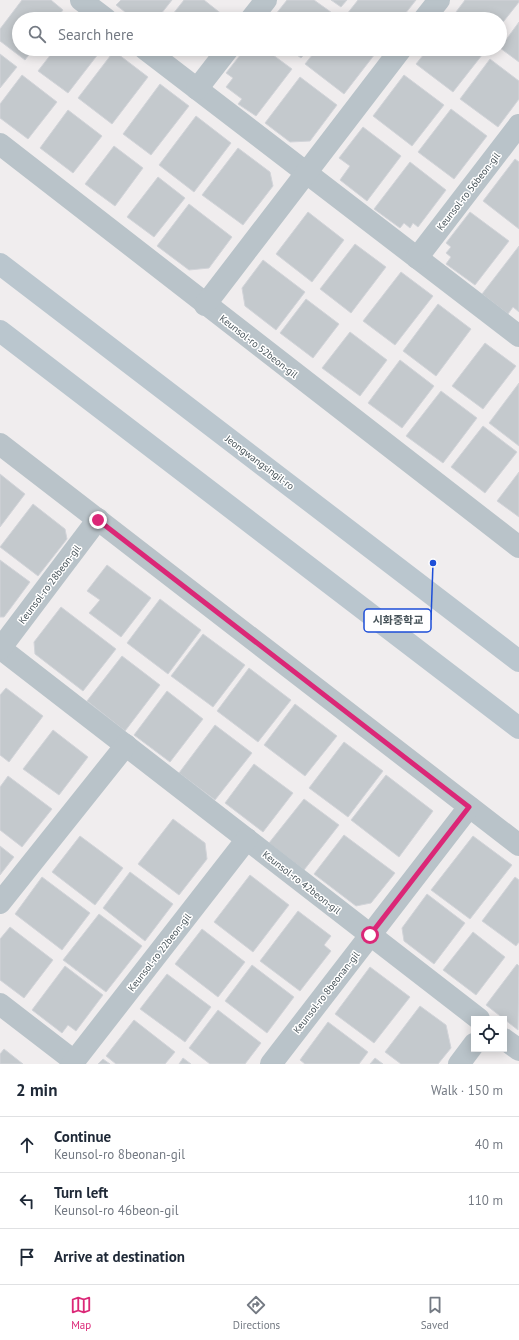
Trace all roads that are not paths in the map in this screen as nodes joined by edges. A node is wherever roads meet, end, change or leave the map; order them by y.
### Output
1 (266, 0) edge
2 (439, 0) edge
3 (86, 2) edge
4 (98, 12) edge
5 (257, 12) edge
6 (430, 12) edge
7 (154, 56) edge
8 (223, 56) edge
9 (396, 56) edge
10 (197, 89) junction
11 (519, 125) edge
12 (0, 144) edge
13 (306, 172) junction
14 (417, 258) junction
15 (0, 264) edge
16 (205, 305) junction
17 (0, 331) edge
18 (519, 336) edge
19 (0, 444) edge
20 (98, 520) junction
21 (519, 547) edge
22 (0, 649) edge
23 (519, 661) edge
24 (519, 728) edge
25 (126, 745) junction
26 (469, 807) junction
27 (247, 839) junction
28 (519, 846) edge
29 (0, 903) edge
30 (370, 935) junction
31 (0, 1004) edge
32 (475, 1016) edge
33 (507, 1041) edge
34 (471, 1048) edge
35 (519, 1050) edge
36 (73, 1063) edge
37 (271, 1064) edge
38 (459, 1064) edge

1 - 5 street
2 - 6 street
3 - 4 street
7 - 10 street
8 - 10 street
9 - 13 street
10 - 13 street
11 - 14 street, Keunsol-ro 56beon-gil
12 - 16 street, Keunsol-ro 52beon-gil
13 - 14 street
13 - 16 street
14 - 18 street
15 - 23 street, Jeongwangsingil-ro
16 - 21 street, Keunsol-ro 52beon-gil
17 - 24 street
19 - 20 street
20 - 22 street, Keunsol-ro 28beon-gil
20 - 26 street
22 - 25 street, Keunsol-ro 42beon-gil
25 - 27 street, Keunsol-ro 42beon-gil
25 - 29 street
26 - 28 street
26 - 30 street, Keunsol-ro 8beonan-gil
27 - 30 street, Keunsol-ro 42beon-gil
27 - 36 street, Keunsol-ro 22beon-gil
30 - 32 street, Keunsol-ro 42beon-gil
30 - 37 street, Keunsol-ro 8beonan-gil
31 - 36 street
33 - 35 street
34 - 38 street

